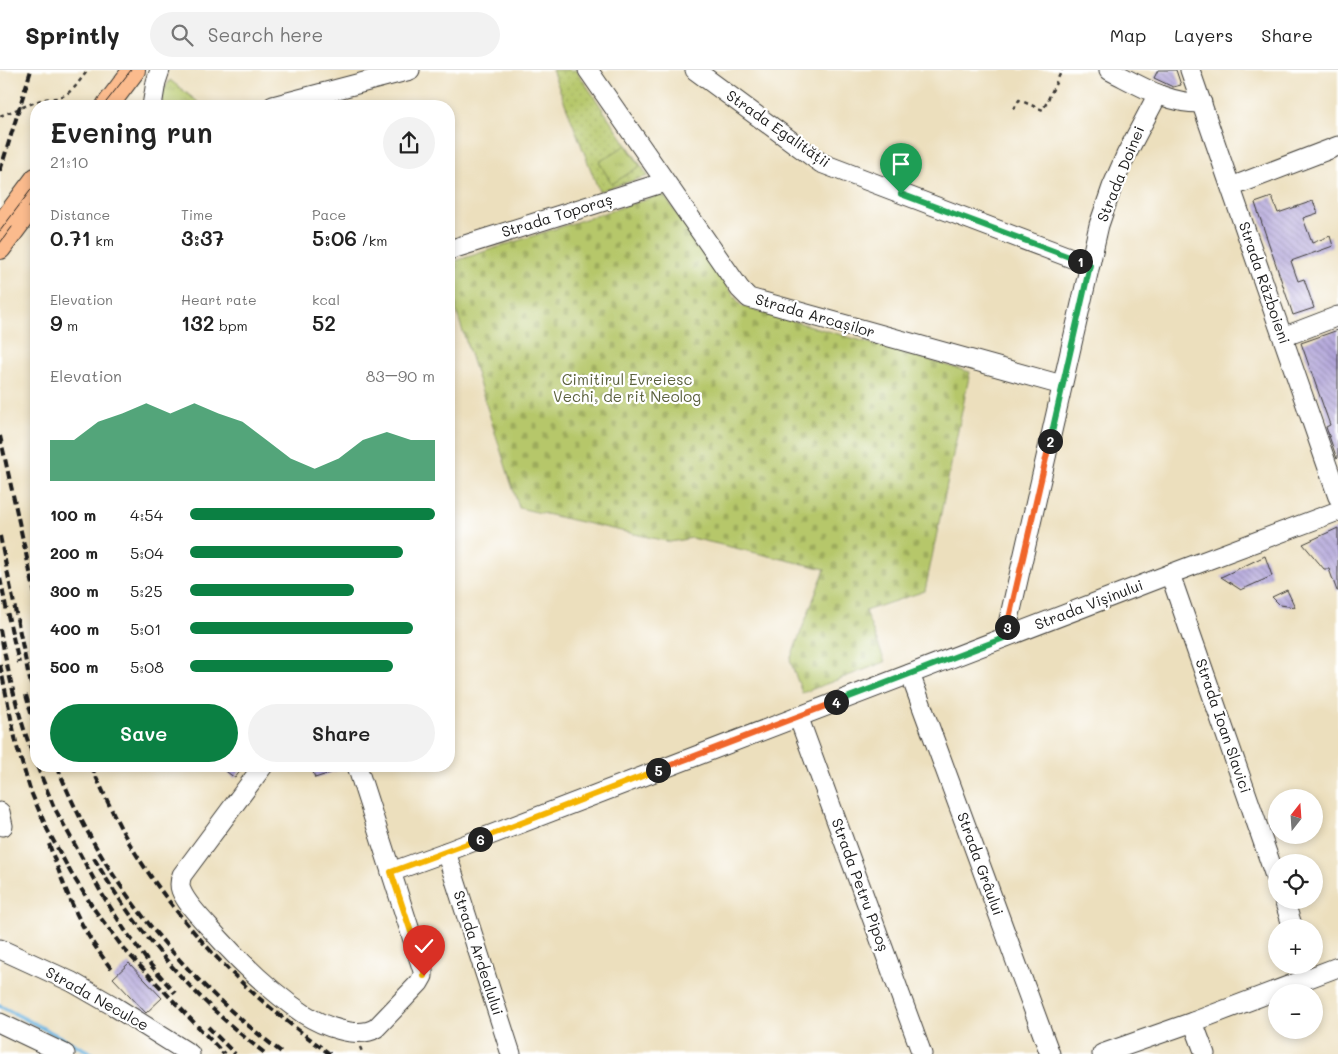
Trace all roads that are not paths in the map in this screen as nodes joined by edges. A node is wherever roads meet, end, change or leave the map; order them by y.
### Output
1 (118, 70) edge
2 (134, 70) edge
3 (160, 70) edge
4 (410, 70) edge
5 (588, 70) edge
6 (695, 70) edge
7 (1109, 70) edge
8 (1190, 70) edge
9 (1158, 94) junction
10 (96, 100) edge
11 (112, 100) edge
12 (153, 100) edge
13 (307, 100) edge
14 (1202, 103) junction
15 (1338, 146) edge
16 (665, 182) junction
17 (1231, 186) junction
18 (30, 187) edge
19 (30, 208) edge
20 (0, 227) edge
21 (0, 248) edge
22 (455, 248) edge
23 (1090, 265) junction
24 (1338, 316) edge
25 (1283, 336) junction
26 (1062, 385) junction
27 (1338, 497) edge
28 (1338, 511) edge
29 (1170, 574) junction
30 (1004, 638) junction
31 (910, 674) junction
32 (798, 716) junction
33 (259, 772) edge
34 (359, 772) edge
35 (446, 852) junction
36 (1268, 856) edge
37 (391, 872) junction
38 (0, 949) edge
39 (1338, 967) edge
40 (1323, 969) edge
41 (1301, 974) edge
42 (1194, 1022) junction
43 (0, 1024) edge
44 (184, 1052) edge
45 (65, 1054) edge
46 (511, 1054) edge
47 (922, 1054) edge
48 (1050, 1054) edge
49 (1102, 1054) edge
50 (1205, 1054) edge

1 - 10 main road
2 - 11 main road
3 - 12 street
4 - 13 street
5 - 16 street, Strada Arcașilor
6 - 23 street, Strada Egalității
7 - 9 street
8 - 14 street, Strada Războieni
9 - 14 street
9 - 23 street, Strada Doinei
14 - 17 street, Strada Războieni
15 - 17 street
16 - 22 street, Strada Toporaș
16 - 26 street, Strada Arcașilor
17 - 25 street, Strada Războieni
18 - 20 main road
19 - 21 main road
23 - 26 street, Strada Doinei
24 - 25 street
25 - 27 street, Strada Războieni
26 - 30 street, Strada Doinei
28 - 29 street, Strada Vișinului
29 - 30 street, Strada Vișinului
29 - 36 street, Strada Ioan Slavici
30 - 31 street, Strada Vișinului
31 - 32 street, Strada Vișinului
31 - 48 street, Strada Grâului
32 - 35 street, Strada Vișinului
32 - 47 street, Strada Petru Pipoș
33 - 37 street
34 - 37 street
35 - 37 street, Strada Vișinului
35 - 46 street, Strada Ardealului
38 - 44 street, Strada Neculce
39 - 40 street
41 - 42 street
42 - 49 street
42 - 50 street
43 - 45 street

